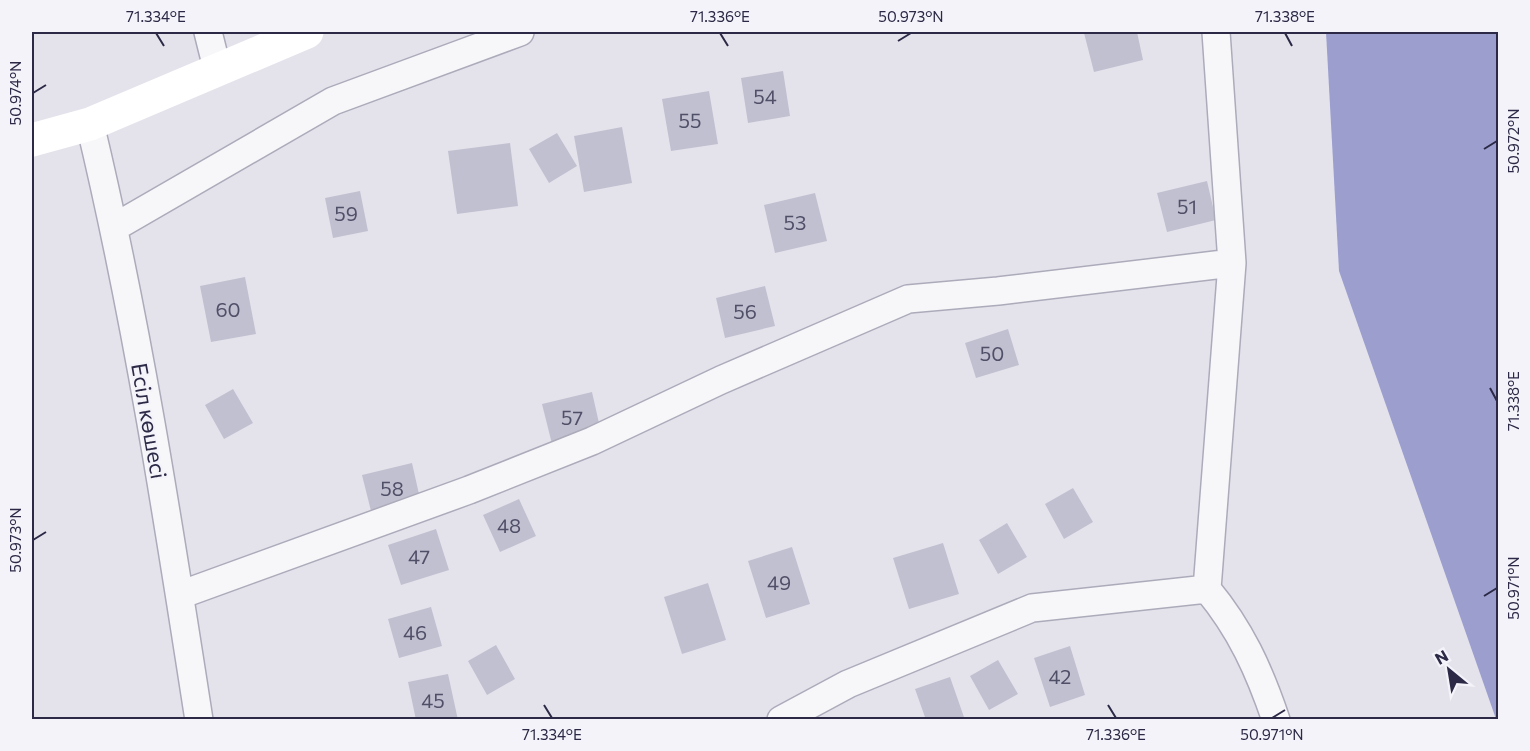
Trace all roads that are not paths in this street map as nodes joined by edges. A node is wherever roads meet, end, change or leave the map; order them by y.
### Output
1 (208, 32) edge
2 (307, 32) edge
3 (520, 32) edge
4 (1216, 32) edge
5 (217, 68) junction
6 (90, 124) junction
7 (32, 140) edge
8 (115, 227) junction
9 (1232, 263) junction
10 (1208, 589) junction
11 (180, 595) junction
12 (199, 720) edge
13 (781, 720) edge
14 (1276, 720) edge

1 - 5 street
2 - 5 street
3 - 8 street
4 - 9 street
5 - 6 street
6 - 7 street
6 - 8 street, Есіл көшесі
8 - 11 street, Есіл көшесі
9 - 10 street
9 - 11 street
10 - 13 street
10 - 14 street
11 - 12 street, Есіл көшесі

